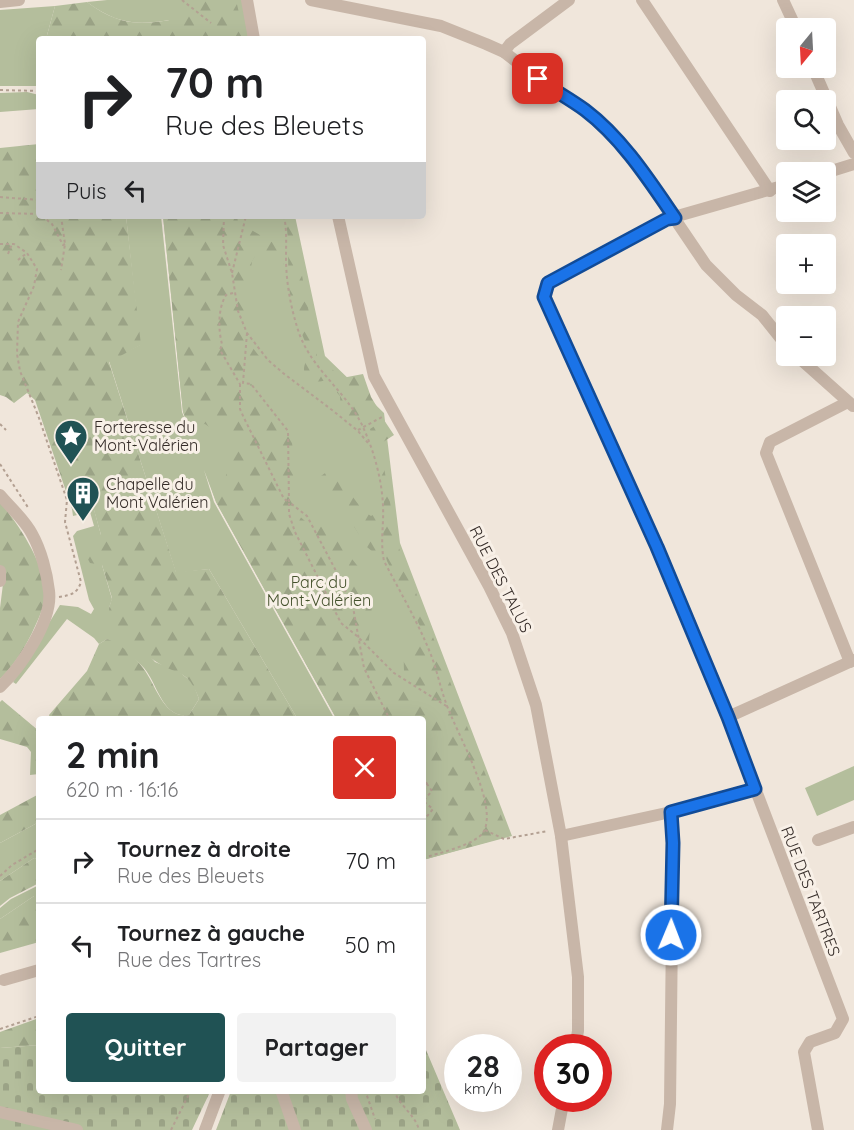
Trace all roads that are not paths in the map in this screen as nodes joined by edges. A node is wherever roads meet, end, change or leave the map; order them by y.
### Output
1 (19, 0) edge
2 (247, 0) edge
3 (311, 0) edge
4 (569, 0) edge
5 (642, 0) edge
6 (783, 0) edge
7 (0, 2) edge
8 (367, 6) edge
9 (791, 18) edge
10 (253, 36) edge
11 (504, 52) junction
12 (817, 78) edge
13 (854, 153) edge
14 (854, 164) edge
15 (836, 170) edge
16 (776, 188) edge
17 (770, 190) junction
18 (675, 218) junction
19 (339, 219) edge
20 (776, 332) edge
21 (808, 366) edge
22 (851, 404) edge
23 (0, 495) edge
24 (0, 571) edge
25 (0, 581) edge
26 (852, 661) edge
27 (0, 687) edge
28 (728, 717) junction
29 (755, 789) junction
30 (671, 812) junction
31 (854, 827) edge
32 (555, 833) junction
33 (818, 840) dead end
34 (36, 971) edge
35 (4, 980) dead end
36 (577, 1034) edge
37 (218, 1094) edge
38 (282, 1094) edge
39 (351, 1094) edge
40 (0, 1112) edge
41 (561, 1112) edge
42 (77, 1130) edge
43 (205, 1130) edge
44 (295, 1130) edge
45 (366, 1130) edge
46 (558, 1130) edge
47 (667, 1130) edge
48 (818, 1130) edge

1 - 7 street
2 - 10 street
3 - 8 street
4 - 11 street
5 - 17 street
6 - 9 street
8 - 11 street
11 - 18 street
12 - 13 street
14 - 15 street
16 - 17 street, RUE DES TARTRES
17 - 18 street, RUE DES TARTRES
18 - 20 street
18 - 28 street, RUE DES TARTRES
19 - 32 street, RUE DES TALUS
21 - 22 street
22 - 26 street
23 - 27 street
24 - 25 street
26 - 28 street
28 - 29 street, RUE DES TARTRES
29 - 30 street
29 - 48 street, RUE DES TARTRES
30 - 32 street
30 - 47 street
31 - 33 street
32 - 36 street, RUE DES TALUS
34 - 35 street
37 - 43 street
38 - 44 street
39 - 45 street
40 - 42 street
41 - 46 street

